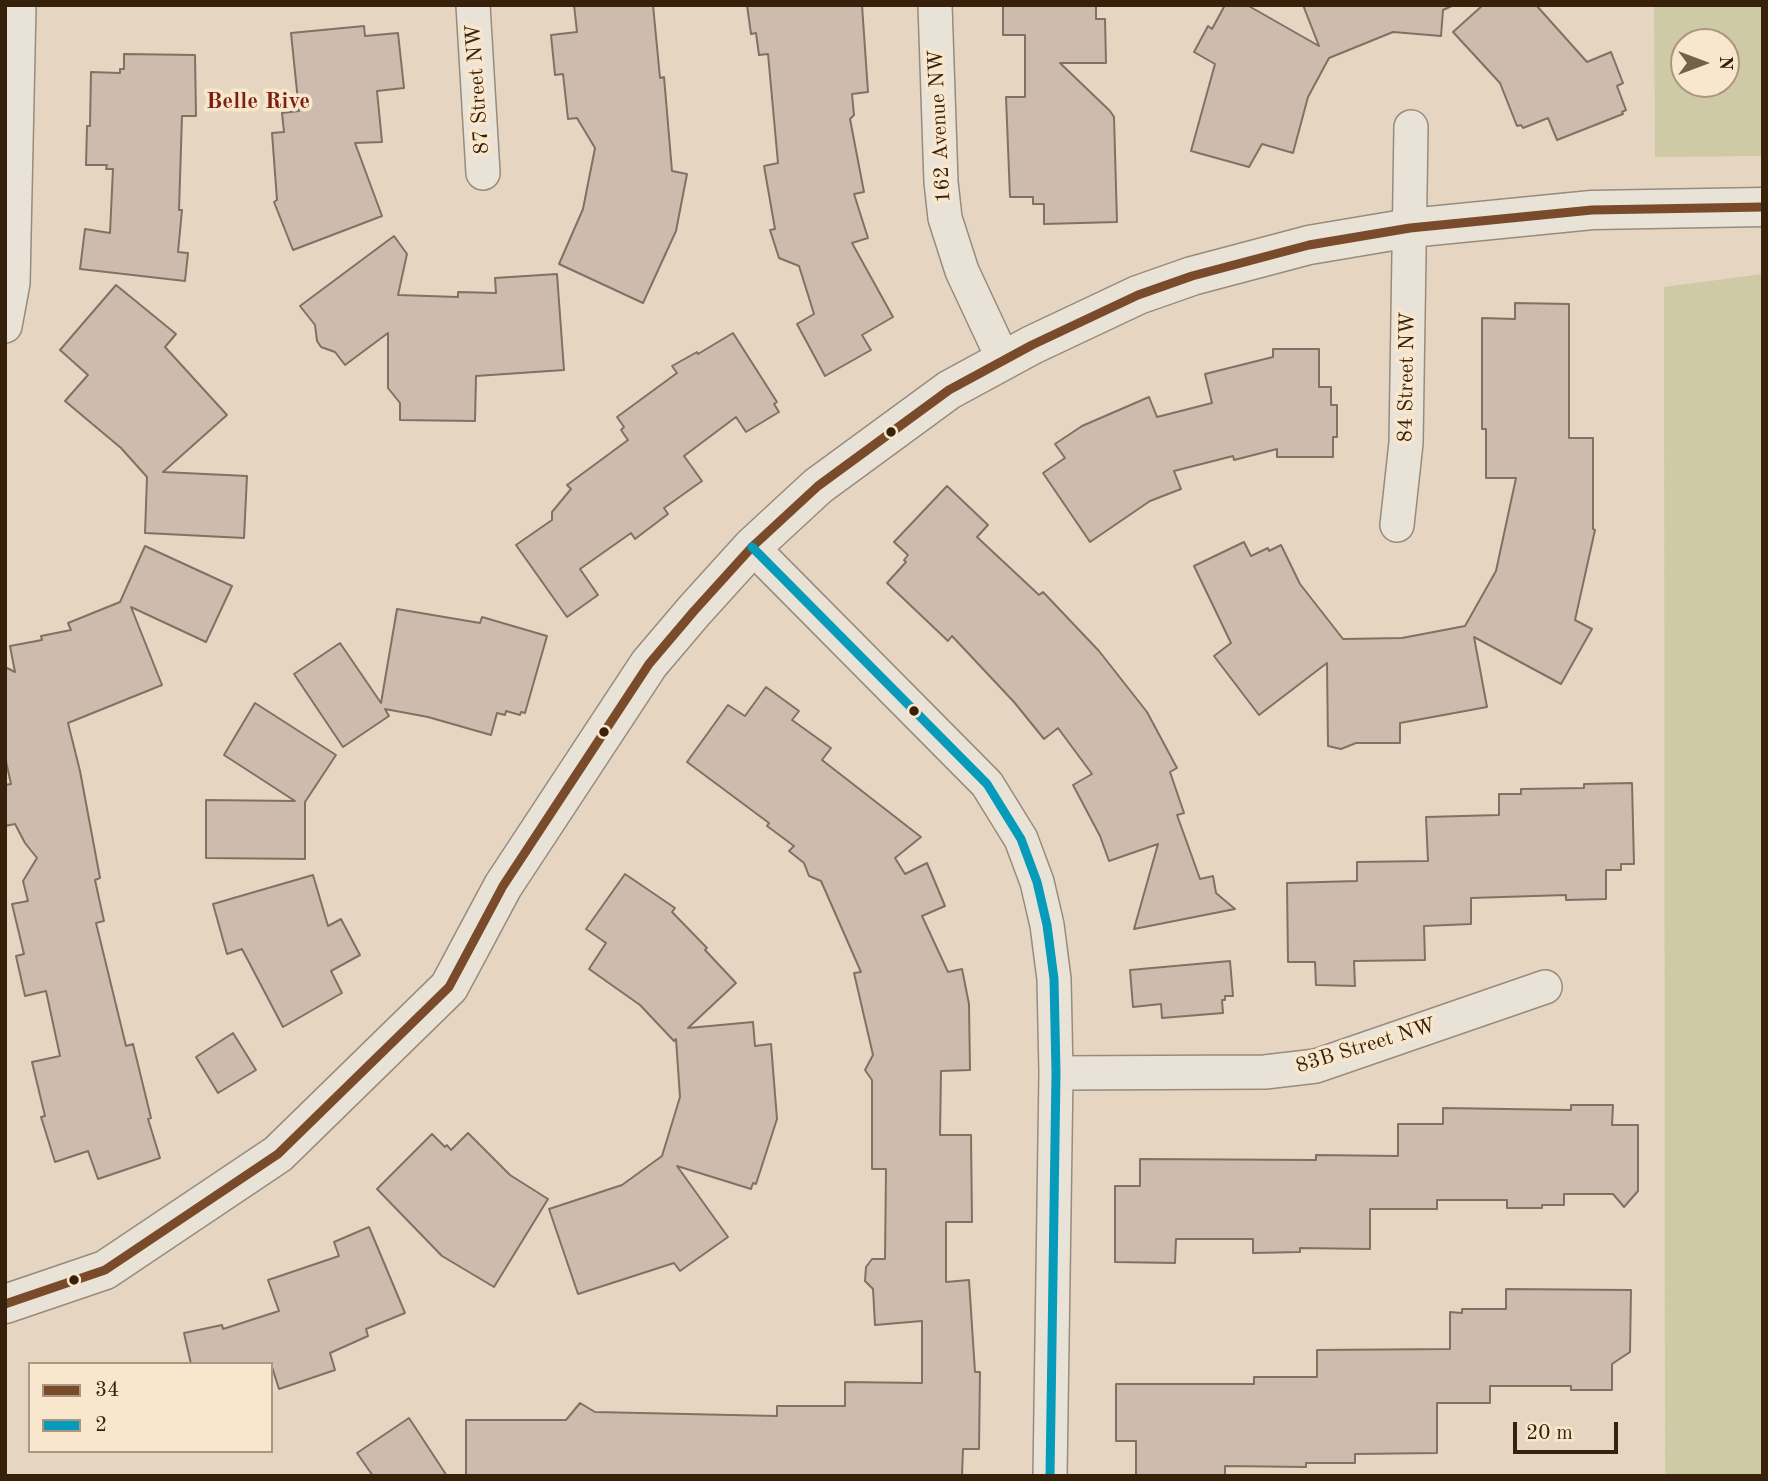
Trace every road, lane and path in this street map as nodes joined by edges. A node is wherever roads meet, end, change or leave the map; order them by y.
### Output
1 (19, 5) edge
2 (473, 5) edge
3 (935, 5) edge
4 (1411, 127) dead end
5 (483, 173) dead end
6 (1763, 207) edge
7 (1410, 228) junction
8 (5, 326) edge
9 (1004, 361) junction
10 (1397, 525) dead end
11 (752, 547) junction
12 (1545, 987) dead end
13 (1056, 1073) junction
14 (5, 1304) edge
15 (1050, 1476) edge

1 - 8 street
2 - 5 street, 87 Street NW
3 - 9 street, 162 Avenue NW
4 - 7 street, 84 Street NW
6 - 7 street
7 - 9 street
7 - 10 street, 84 Street NW
9 - 11 street
11 - 13 street
11 - 14 street
12 - 13 street, 83B Street NW
13 - 15 street

